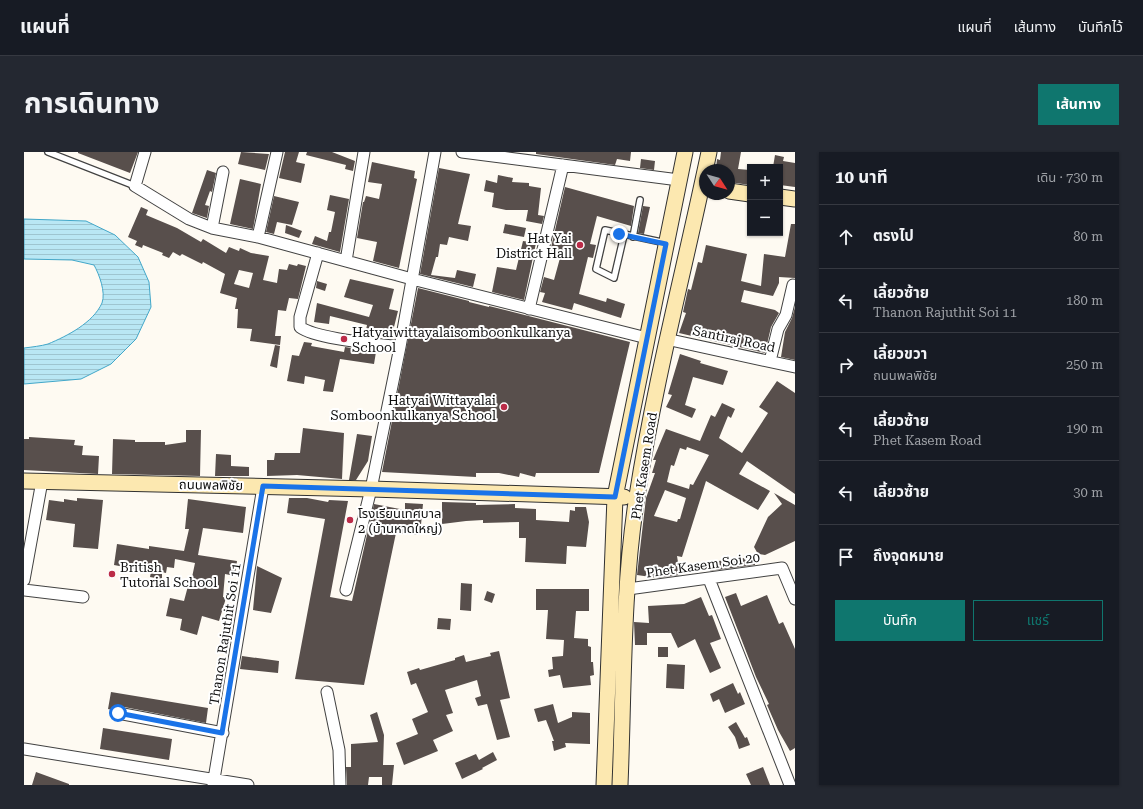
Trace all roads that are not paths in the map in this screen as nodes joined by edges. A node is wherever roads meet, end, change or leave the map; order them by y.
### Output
1 (48, 152) edge
2 (145, 152) edge
3 (277, 152) edge
4 (364, 152) edge
5 (435, 152) edge
6 (462, 152) edge
7 (685, 154) edge
8 (562, 165) junction
9 (223, 172) dead end
10 (679, 180) junction
11 (135, 186) junction
12 (735, 192) edge
13 (747, 194) edge
14 (783, 198) edge
15 (795, 199) edge
16 (640, 200) dead end
17 (700, 200) edge
18 (212, 228) junction
19 (624, 235) junction
20 (258, 237) junction
21 (633, 237) junction
22 (666, 244) junction
23 (318, 253) junction
24 (346, 261) junction
25 (412, 279) junction
26 (793, 285) dead end
27 (529, 309) junction
28 (647, 338) junction
29 (666, 339) junction
30 (400, 348) junction
31 (770, 361) junction
32 (795, 366) edge
33 (24, 481) edge
34 (42, 481) junction
35 (263, 486) junction
36 (371, 489) junction
37 (637, 496) junction
38 (615, 497) junction
39 (709, 579) junction
40 (24, 580) edge
41 (628, 589) junction
42 (24, 590) edge
43 (346, 590) dead end
44 (84, 598) dead end
45 (795, 599) edge
46 (327, 692) dead end
47 (118, 713) dead end
48 (222, 733) junction
49 (24, 749) edge
50 (214, 782) edge
51 (248, 785) edge
52 (340, 785) edge
53 (604, 785) edge
54 (620, 785) edge
55 (790, 785) edge

1 - 11 lane
2 - 11 street
3 - 20 street
4 - 24 street
5 - 25 street
6 - 8 street
7 - 10 main road, Phet Kasem Road
8 - 10 street
8 - 27 street
9 - 18 street
10 - 22 main road, Phet Kasem Road
11 - 18 street
12 - 13 main road
14 - 15 main road
16 - 21 lane
17 - 29 main road, Phet Kasem Road
18 - 20 street
19 - 19 lane
19 - 21 lane
20 - 23 street
21 - 22 lane
22 - 28 main road, Phet Kasem Road
23 - 24 street
23 - 30 street
24 - 25 street
25 - 27 street
25 - 30 street
26 - 31 street
27 - 28 street
28 - 38 main road, Phet Kasem Road
29 - 31 street, Santiraj Road
29 - 37 main road, Phet Kasem Road
30 - 36 street
31 - 32 street, Santiraj Road
33 - 34 main road, ถนนพลพิชัย
34 - 35 main road, ถนนพลพิชัย
34 - 40 street
35 - 36 main road, ถนนพลพิชัย
35 - 48 street, Thanon Rajuthit Soi 11
36 - 38 main road, ถนนพลพิชัย
36 - 43 street
37 - 38 main road, ถนนพลพิชัย
37 - 41 main road, Phet Kasem Road
38 - 53 main road, Phet Kasem Road
39 - 41 street, Phet Kasem Soi 20
39 - 45 street, Phet Kasem Soi 20
39 - 55 street
41 - 54 main road, Phet Kasem Road
42 - 44 street
46 - 52 street
47 - 48 street
48 - 50 street, Thanon Rajuthit Soi 11
49 - 50 street
50 - 51 street

